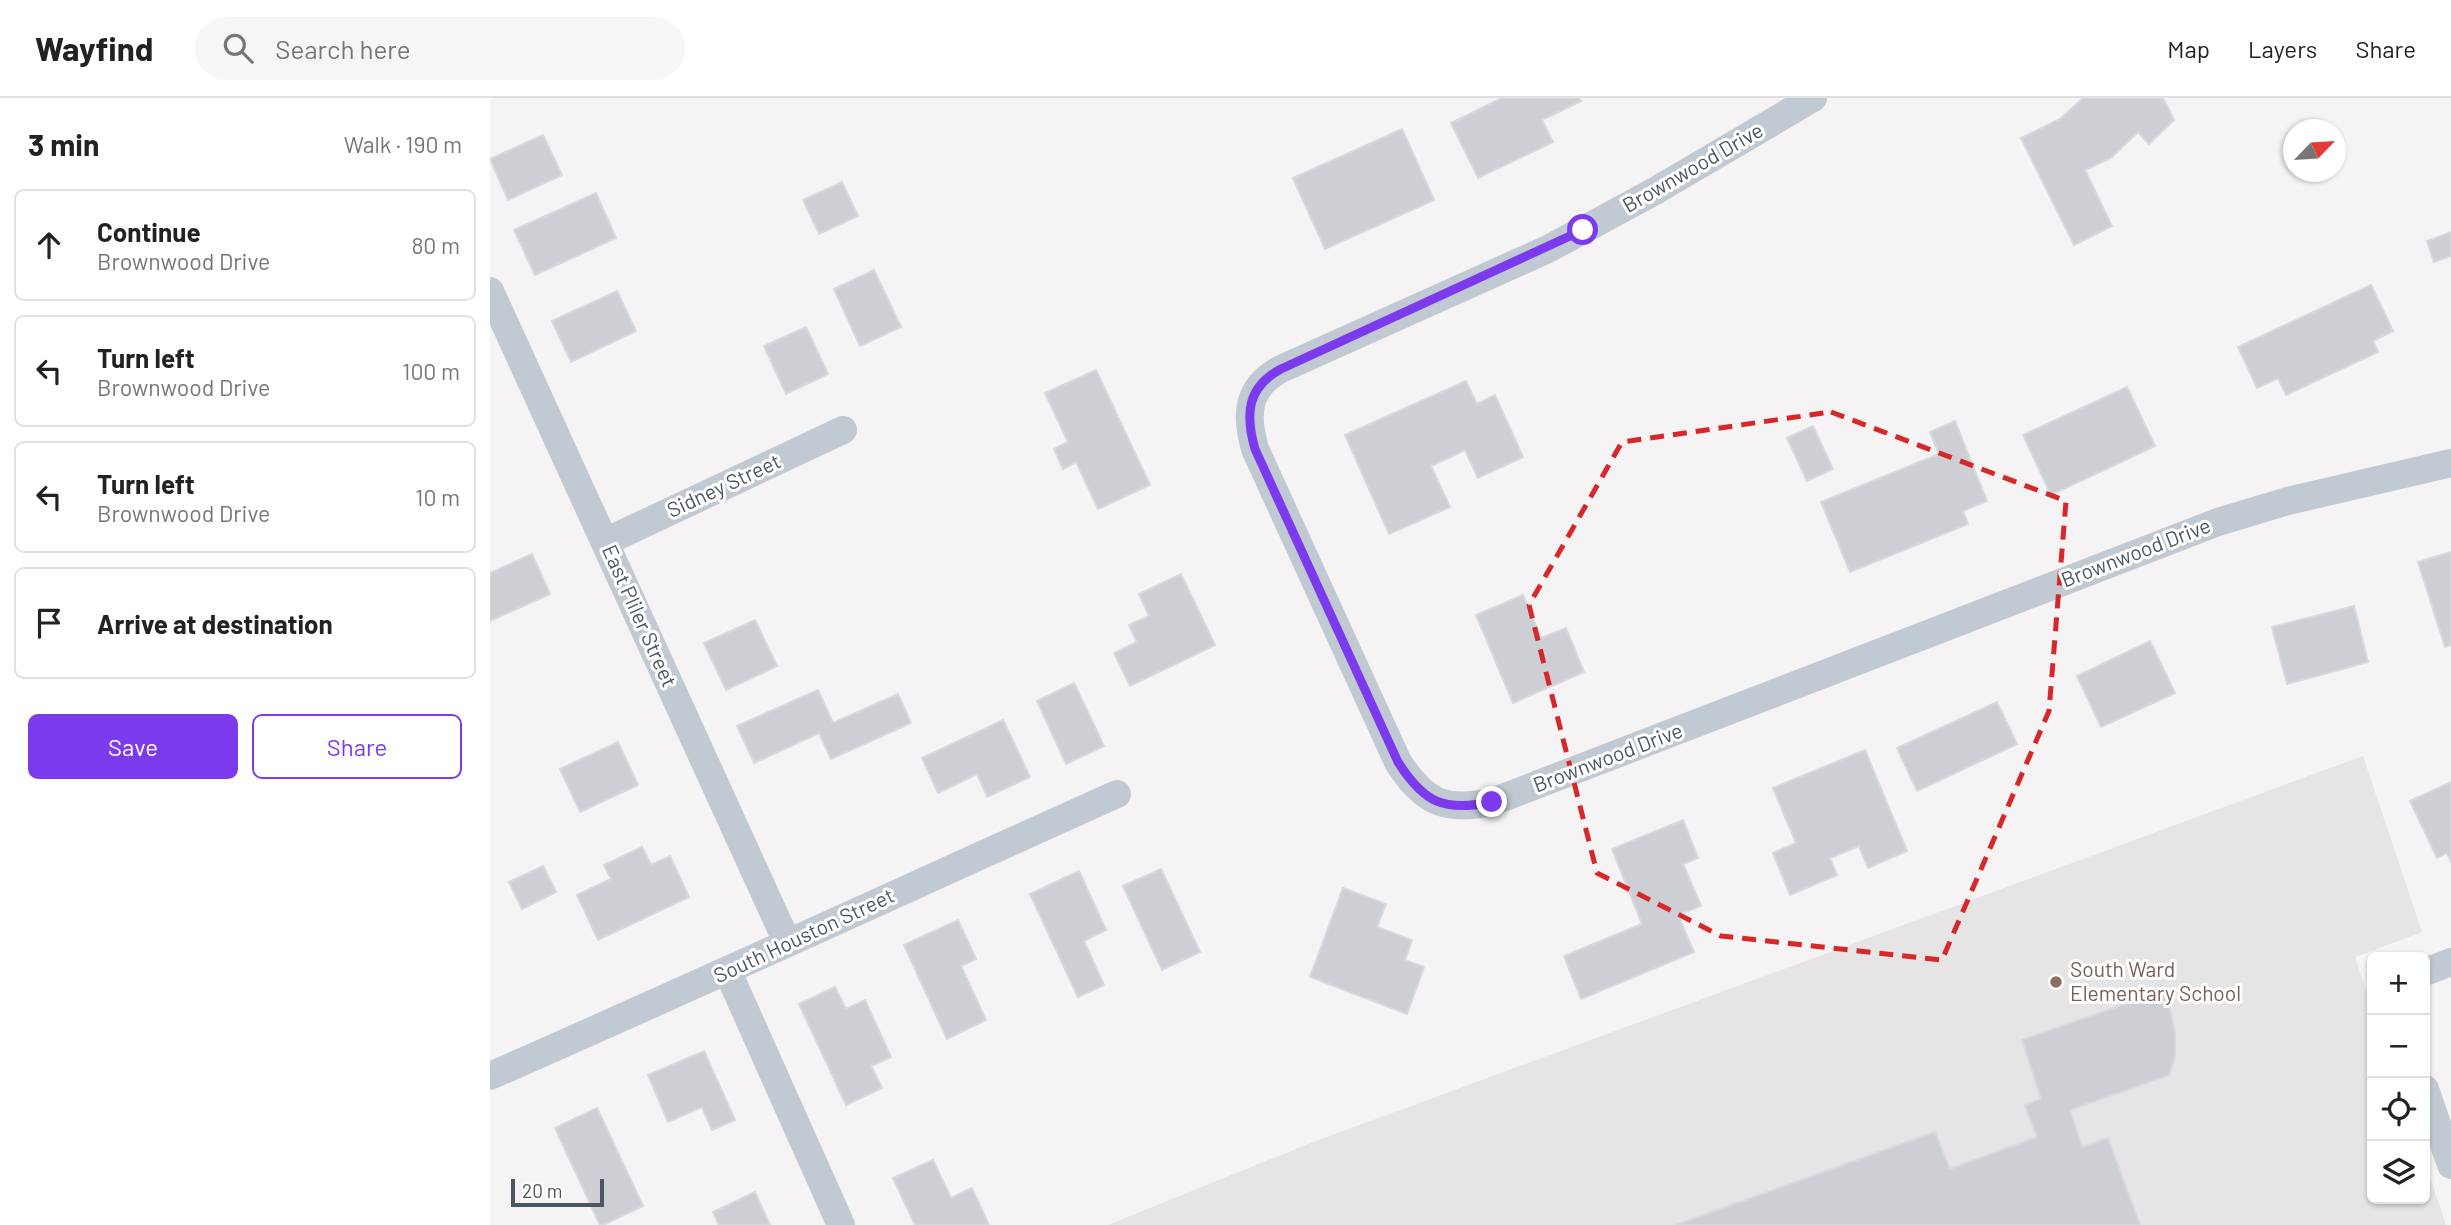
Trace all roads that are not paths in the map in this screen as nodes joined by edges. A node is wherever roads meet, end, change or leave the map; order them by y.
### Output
1 (1813, 98) edge
2 (490, 291) edge
3 (843, 430) dead end
4 (2451, 463) edge
5 (604, 542) junction
6 (1117, 794) dead end
7 (787, 942) junction
8 (2451, 962) edge
9 (2430, 970) edge
10 (729, 972) junction
11 (490, 1076) edge
12 (2430, 1104) edge
13 (2451, 1165) edge
14 (841, 1225) edge

1 - 4 street, Brownwood Drive
2 - 5 street, East Pliler Street
3 - 5 street, Sidney Street
5 - 7 street, East Pliler Street
6 - 7 street, South Houston Street
7 - 10 street, South Houston Street
8 - 9 street
10 - 11 street, South Houston Street
10 - 14 street
12 - 13 street

